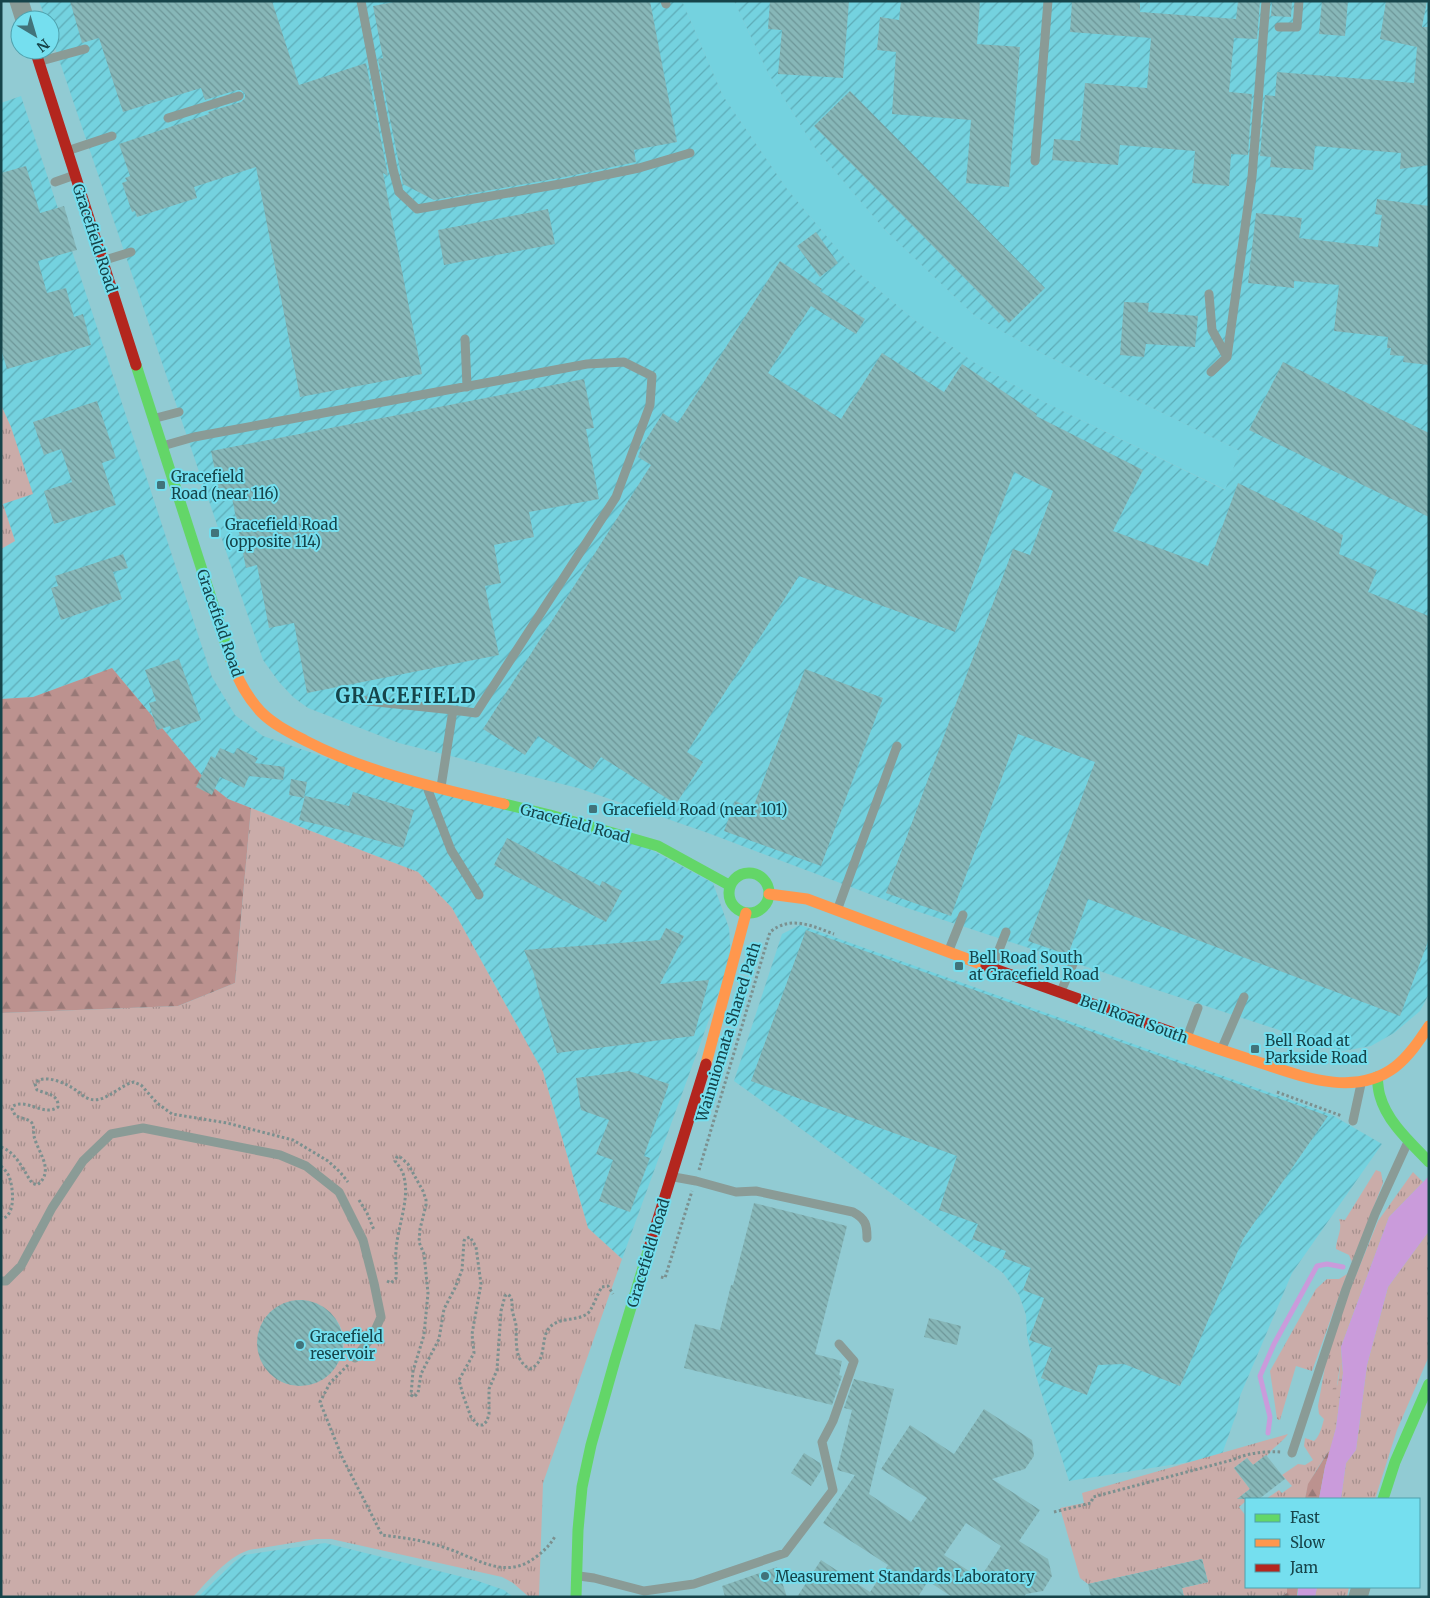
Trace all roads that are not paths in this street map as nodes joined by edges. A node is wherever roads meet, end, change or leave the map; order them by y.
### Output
1 (1048, 1) edge
2 (1266, 1) edge
3 (1299, 1) edge
4 (362, 5) edge
5 (1279, 26) dead end
6 (85, 49) dead end
7 (38, 62) joint
8 (238, 96) dead end
9 (168, 118) dead end
10 (112, 136) dead end
11 (67, 151) junction
12 (690, 153) dead end
13 (1035, 161) dead end
14 (75, 175) junction
15 (55, 182) dead end
16 (131, 252) dead end
17 (102, 260) junction
18 (1209, 294) dead end
19 (465, 340) dead end
20 (1227, 357) junction
21 (1211, 372) dead end
22 (467, 387) junction
23 (179, 412) dead end
24 (154, 419) junction
25 (162, 446) junction
26 (358, 700) dead end
27 (453, 710) junction
28 (897, 746) dead end
29 (426, 786) junction
30 (440, 789) junction
31 (729, 886) junction
32 (769, 894) junction
33 (479, 895) dead end
34 (838, 911) junction
35 (746, 913) junction
36 (962, 915) dead end
37 (1006, 932) dead end
38 (948, 952) junction
39 (1073, 964) dead end
40 (992, 968) junction
41 (1060, 992) junction
42 (1244, 997) dead end
43 (1198, 1008) dead end
44 (1429, 1026) edge
45 (1187, 1038) junction
46 (1221, 1050) junction
47 (1377, 1076) junction
48 (1362, 1081) junction
49 (1352, 1121) road end
50 (1409, 1140) junction
51 (1429, 1162) edge
52 (671, 1176) junction
53 (868, 1238) dead end
54 (1, 1282) edge
55 (839, 1344) dead end
56 (355, 1358) road end
57 (1429, 1384) edge
58 (1292, 1453) road end
59 (1383, 1498) edge
60 (576, 1576) junction
61 (576, 1597) edge

1 - 13 lane
2 - 20 lane
3 - 5 lane
4 - 12 lane
6 - 7 lane
7 - 11 main road, Gracefield Road
8 - 9 lane
10 - 11 lane
11 - 14 main road, Gracefield Road
14 - 15 lane
14 - 17 main road, Gracefield Road
16 - 17 lane
17 - 24 main road, Gracefield Road
18 - 20 lane
19 - 22 lane
20 - 21 lane
22 - 25 lane
22 - 27 lane
23 - 24 lane
24 - 25 main road, Gracefield Road
25 - 29 main road, Gracefield Road
26 - 27 lane
27 - 30 lane
28 - 34 lane
29 - 30 main road, Gracefield Road
29 - 33 lane
30 - 31 main road, Gracefield Road
31 - 32 main road
31 - 35 main road
32 - 34 main road, Bell Road South
32 - 35 main road
34 - 38 main road, Bell Road South
35 - 52 main road, Gracefield Road
36 - 38 lane
37 - 40 lane
38 - 40 main road, Bell Road South
39 - 41 lane
40 - 41 main road, Bell Road South
41 - 45 main road, Bell Road South
42 - 46 lane
43 - 45 lane
44 - 47 main road, Bell Road South
45 - 46 main road, Bell Road South
46 - 48 main road, Bell Road South
47 - 48 main road, Bell Road South
47 - 50 main road
48 - 49 lane
50 - 51 main road
50 - 58 lane
52 - 53 lane
52 - 60 main road, Gracefield Road
54 - 56 lane
55 - 60 lane
57 - 59 main road
60 - 61 main road, Gracefield Road

